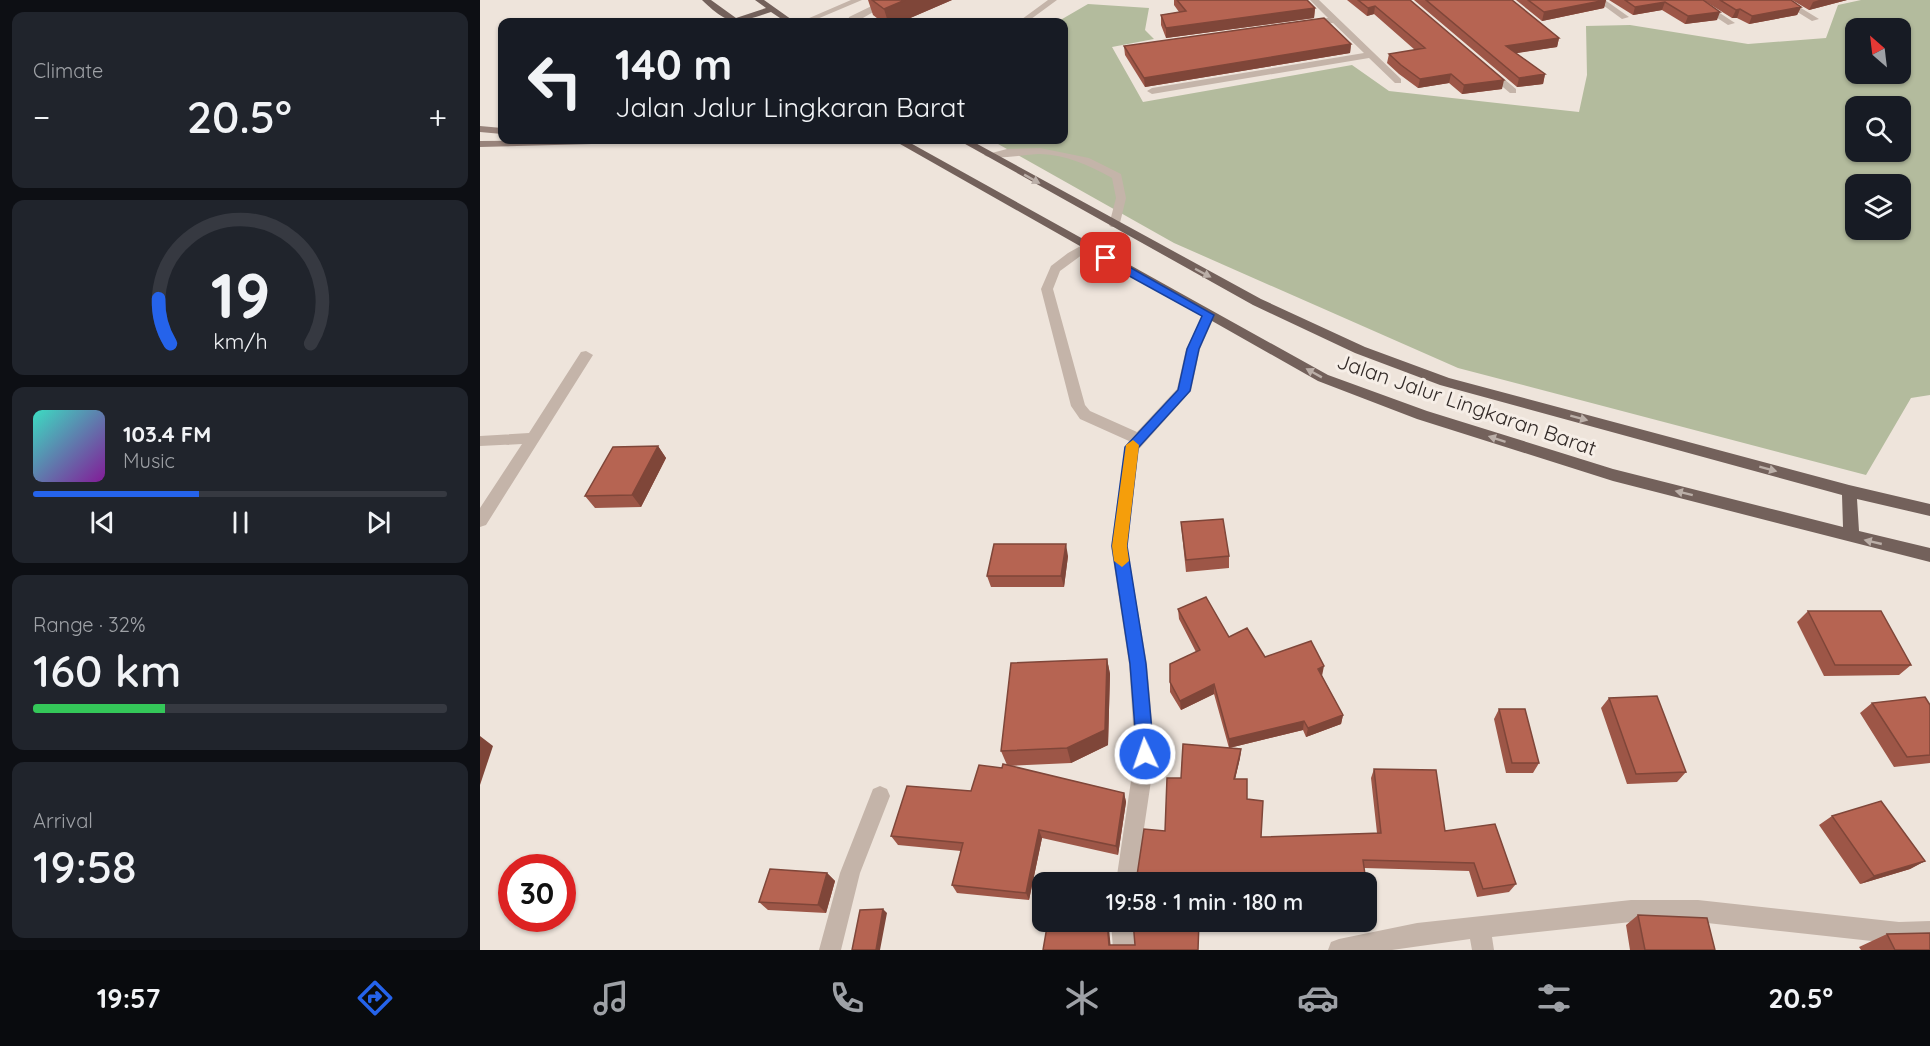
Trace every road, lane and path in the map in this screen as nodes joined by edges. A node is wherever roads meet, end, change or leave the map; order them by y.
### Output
1 (706, 0) edge
2 (759, 0) edge
3 (858, 0) edge
4 (890, 0) edge
5 (1053, 0) edge
6 (1314, 0) edge
7 (1600, 0) edge
8 (1694, 0) edge
9 (1782, 0) edge
10 (844, 2) edge
11 (772, 9) junction
12 (1625, 17) dead end
13 (730, 18) edge
14 (746, 18) edge
15 (785, 18) edge
16 (812, 18) edge
17 (853, 18) edge
18 (1028, 18) edge
19 (1815, 19) dead end
20 (1333, 20) junction
21 (1731, 23) dead end
22 (1298, 24) edge
23 (1371, 55) junction
24 (1477, 61) edge
25 (1398, 81) dead end
26 (1152, 91) dead end
27 (1513, 91) dead end
28 (480, 129) edge
29 (498, 131) edge
30 (480, 144) edge
31 (544, 144) edge
32 (905, 144) edge
33 (970, 144) edge
34 (989, 155) junction
35 (1115, 225) junction
36 (1086, 247) junction
37 (1209, 315) junction
38 (586, 355) dead end
39 (532, 438) junction
40 (1137, 438) junction
41 (480, 441) edge
42 (1849, 491) junction
43 (1930, 510) edge
44 (480, 521) edge
45 (1851, 536) junction
46 (1930, 555) edge
47 (879, 796) dead end
48 (1127, 872) edge
49 (1479, 926) junction
50 (1123, 932) edge
51 (1930, 932) edge
52 (830, 950) edge
53 (1124, 950) edge
54 (1339, 950) edge
55 (1483, 950) edge

1 - 13 main road
2 - 11 main road
3 - 10 street
4 - 17 street
5 - 18 street
6 - 20 street
7 - 12 street
8 - 21 street
9 - 19 street
10 - 16 street
11 - 14 main road
11 - 15 main road
20 - 22 street
20 - 23 street
23 - 25 street
23 - 26 street
24 - 27 street
28 - 29 main road
30 - 31 main road
32 - 36 main road, Jalan Jalur Lingkaran Barat
33 - 34 main road, Jalan Jalur Lingkaran Barat
34 -> 35 main road, Jalan Jalur Lingkaran Barat
34 - 35 street
35 -> 42 main road, Jalan Jalur Lingkaran Barat
36 - 37 main road, Jalan Jalur Lingkaran Barat
36 - 40 street
37 - 40 street
45 -> 37 main road, Jalan Jalur Lingkaran Barat
38 - 39 street
39 - 41 street
39 - 44 street
40 - 48 street
42 - 43 main road, Jalan Jalur Lingkaran Barat
42 - 45 main road
46 -> 45 main road, Jalan Jalur Lingkaran Barat
47 - 52 street
49 - 51 street
49 - 54 street
49 - 55 street
50 - 53 street

